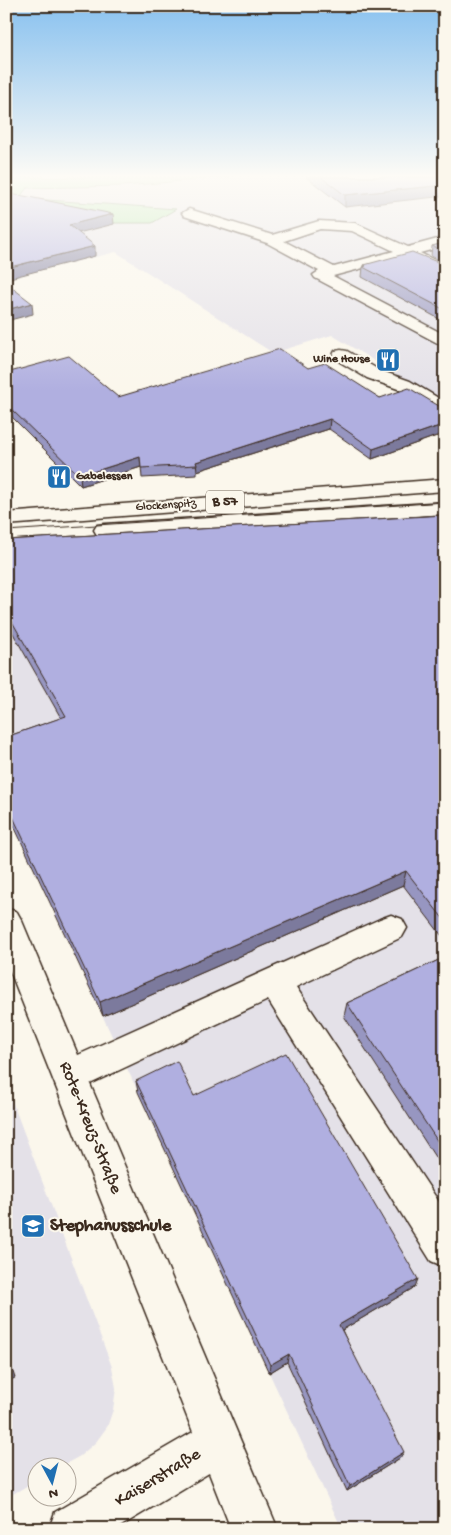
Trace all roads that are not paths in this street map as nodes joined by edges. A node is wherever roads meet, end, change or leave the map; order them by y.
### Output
1 (288, 249) edge
2 (400, 249) edge
3 (419, 249) edge
4 (407, 252) junction
5 (445, 270) edge
6 (332, 272) junction
7 (445, 342) edge
8 (341, 355) dead end
9 (445, 410) edge
10 (445, 485) edge
11 (445, 508) edge
12 (6, 519) edge
13 (6, 536) edge
14 (6, 921) edge
15 (390, 928) dead end
16 (274, 981) junction
17 (69, 1076) junction
18 (445, 1247) edge
19 (218, 1442) junction
20 (72, 1529) edge
21 (255, 1529) edge

1 - 6 main road
2 - 4 main road
3 - 4 main road
4 - 5 main road
4 - 6 main road
6 - 7 main road
8 - 9 main road
10 - 12 main road, Glockenspitz / B 57
11 - 13 main road, Glockenspitz / B 57
14 - 17 main road, Rote-Kreuz-Straße
15 - 16 main road
16 - 17 main road
16 - 18 main road
17 - 19 main road, Rote-Kreuz-Straße
19 - 20 main road, Kaiserstraße
19 - 21 main road, Rote-Kreuz-Straße

